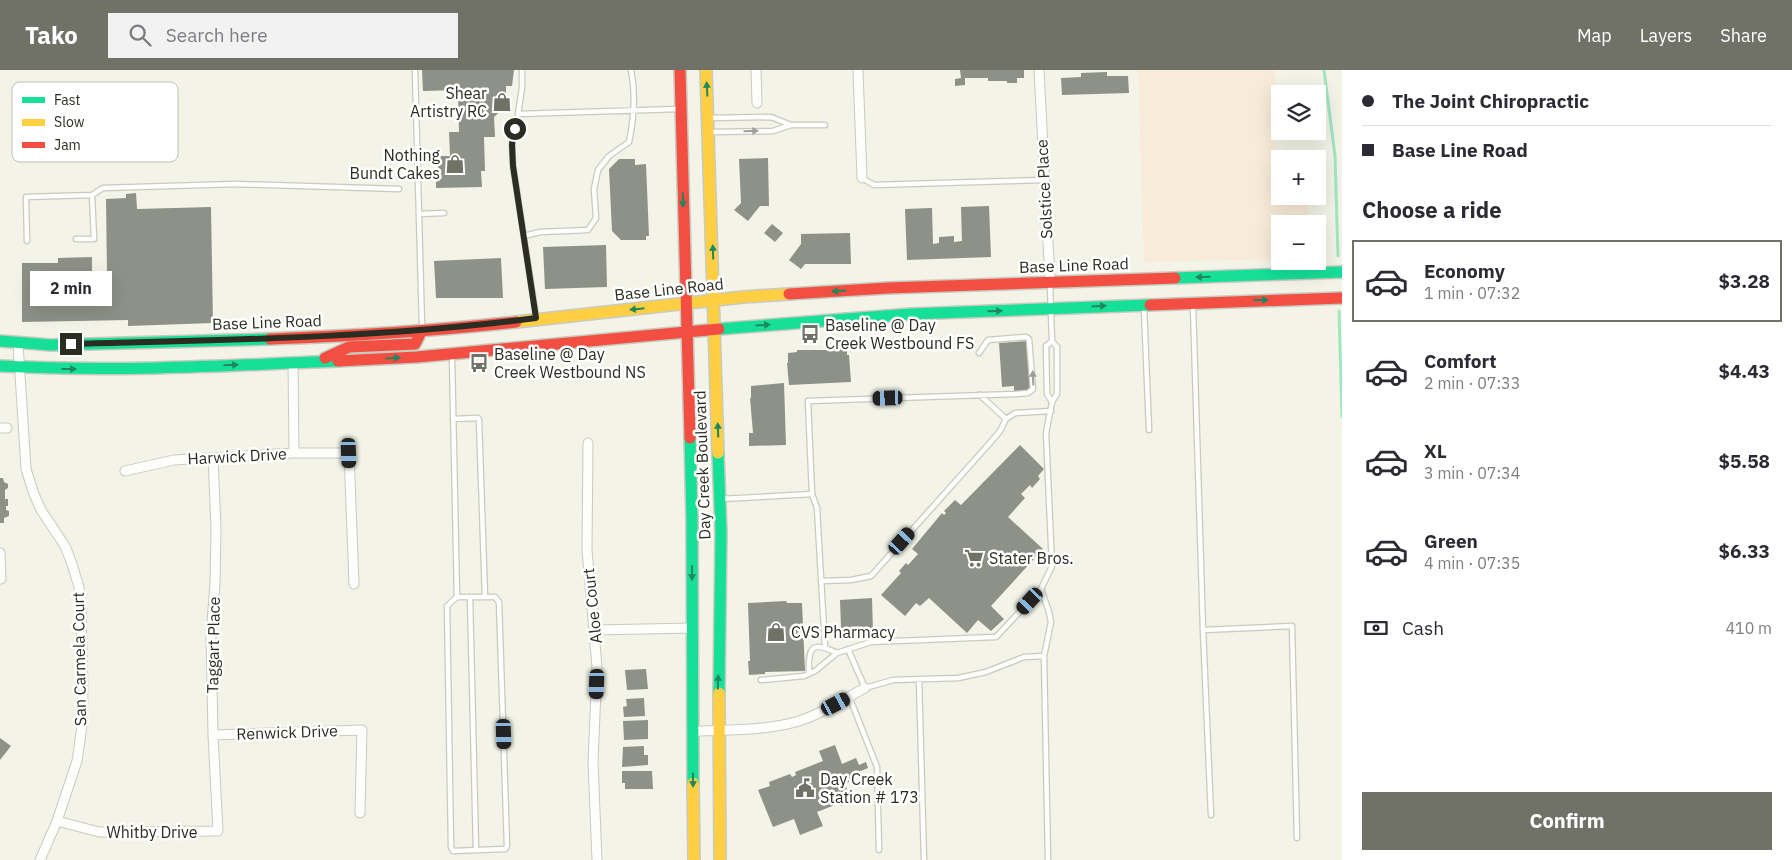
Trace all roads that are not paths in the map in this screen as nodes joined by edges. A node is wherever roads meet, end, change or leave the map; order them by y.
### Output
1 (415, 70) edge
2 (522, 70) edge
3 (631, 70) edge
4 (680, 70) edge
5 (706, 70) edge
6 (756, 70) edge
7 (858, 70) edge
8 (1039, 70) edge
9 (757, 103) dead end
10 (681, 109) junction
11 (633, 111) junction
12 (518, 114) junction
13 (709, 118) junction
14 (791, 125) junction
15 (825, 125) dead end
16 (709, 132) junction
17 (862, 178) joint
18 (1043, 180) junction
19 (399, 189) dead end
20 (92, 195) junction
21 (444, 213) dead end
22 (418, 214) junction
23 (524, 236) junction
24 (76, 239) dead end
25 (27, 241) dead end
26 (1342, 272) edge
27 (1050, 281) junction
28 (1342, 298) edge
29 (714, 300) junction
30 (1193, 303) junction
31 (686, 304) junction
32 (1144, 304) junction
33 (1050, 308) junction
34 (536, 318) junction
35 (714, 329) junction
36 (422, 330) junction
37 (686, 332) junction
38 (1052, 341) junction
39 (0, 342) edge
40 (18, 343) junction
41 (979, 353) dead end
42 (452, 354) junction
43 (317, 362) junction
44 (293, 363) junction
45 (0, 366) edge
46 (20, 367) junction
47 (980, 395) junction
48 (1052, 402) junction
49 (1051, 411) junction
50 (1006, 418) junction
51 (453, 419) junction
52 (1149, 430) dead end
53 (588, 442) dead end
54 (294, 453) junction
55 (213, 458) junction
56 (126, 471) dead end
57 (812, 494) junction
58 (720, 499) junction
59 (0, 553) edge
60 (1, 579) edge
61 (821, 581) junction
62 (354, 584) dead end
63 (1041, 588) junction
64 (457, 597) junction
65 (470, 597) junction
66 (485, 597) junction
67 (692, 628) junction
68 (594, 630) junction
69 (1203, 630) junction
70 (825, 646) junction
71 (848, 648) junction
72 (837, 652) junction
73 (1044, 656) junction
74 (809, 673) junction
75 (919, 679) junction
76 (761, 680) dead end
77 (865, 688) junction
78 (849, 696) junction
79 (718, 730) junction
80 (692, 731) junction
81 (213, 735) junction
82 (360, 813) dead end
83 (1211, 815) dead end
84 (57, 820) junction
85 (218, 831) joint
86 (1297, 838) dead end
87 (476, 850) junction
88 (879, 850) dead end
89 (40, 860) edge
90 (597, 860) edge
91 (694, 860) edge
92 (720, 860) edge
93 (924, 860) edge
94 (1048, 860) edge

1 - 22 lane
2 - 12 lane
3 - 11 lane
4 - 10 main road, Day Creek Boulevard
13 -> 5 main road, Day Creek Boulevard
6 - 9 street
7 - 17 street
8 - 18 street, Solstice Place
10 - 11 lane
10 -> 31 main road, Day Creek Boulevard
11 - 12 lane
11 - 23 lane
12 - 23 lane
13 - 14 lane
13 - 16 main road, Day Creek Boulevard
14 - 15 lane
16 -> 14 lane
29 -> 16 main road, Day Creek Boulevard
17 - 18 lane
18 - 27 street, Solstice Place
19 - 20 lane
20 - 24 lane
20 - 25 lane
21 - 22 lane
22 - 36 lane
23 - 34 lane
26 -> 27 main road, Base Line Road
27 -> 29 main road, Base Line Road
27 - 33 lane, Solstice Place
30 -> 28 main road
29 - 31 main road, Base Line Road
29 - 35 main road, Day Creek Boulevard
30 - 32 main road
30 - 69 lane
31 -> 34 main road, Base Line Road
31 - 37 main road, Day Creek Boulevard
33 -> 32 main road
32 - 52 lane
35 -> 33 main road
33 - 38 lane, Solstice Place
34 - 36 main road, Base Line Road
35 - 37 main road
58 -> 35 main road, Day Creek Boulevard
36 - 40 main road, Base Line Road
36 - 43 main road
37 - 42 main road
37 -> 67 main road, Day Creek Boulevard
38 - 48 lane
38 - 48 lane
39 - 40 main road, Base Line Road
40 - 46 street, San Carmela Court
47 -> 41 lane
43 -> 42 main road
42 - 51 lane
43 - 44 main road
46 -> 44 main road
44 - 54 street
45 - 46 main road
46 - 84 street, San Carmela Court
47 - 50 lane
47 - 57 lane
48 - 49 lane
49 - 50 lane
49 - 63 lane
50 - 61 lane
51 - 64 lane
51 - 66 lane
53 - 68 street, Aloe Court
54 - 55 street, Harwick Drive
54 - 62 street, Harwick Drive
55 - 56 street, Harwick Drive
55 - 81 street, Taggart Place
57 - 58 lane
57 - 61 lane
79 -> 58 main road, Day Creek Boulevard
59 - 60 street
61 - 70 lane
63 - 71 lane
63 - 73 lane
64 - 65 lane
64 - 87 lane
65 - 66 lane
65 - 87 lane
66 - 87 lane
67 - 68 street
67 - 80 main road, Day Creek Boulevard
68 - 90 street, Aloe Court
69 - 83 lane
69 - 86 lane
70 - 72 lane
70 - 74 lane
71 - 72 lane
71 - 77 lane
72 - 74 lane
73 - 75 lane
73 - 94 lane
74 - 76 lane
75 - 77 lane
75 - 93 lane
77 - 78 street
78 - 79 street
78 - 88 lane
79 - 80 street
79 - 92 main road, Day Creek Boulevard
80 -> 91 main road, Day Creek Boulevard
81 - 82 street, Renwick Drive
81 - 85 street, Taggart Place
84 - 85 street, Whitby Drive
84 - 89 street, San Carmela Court

